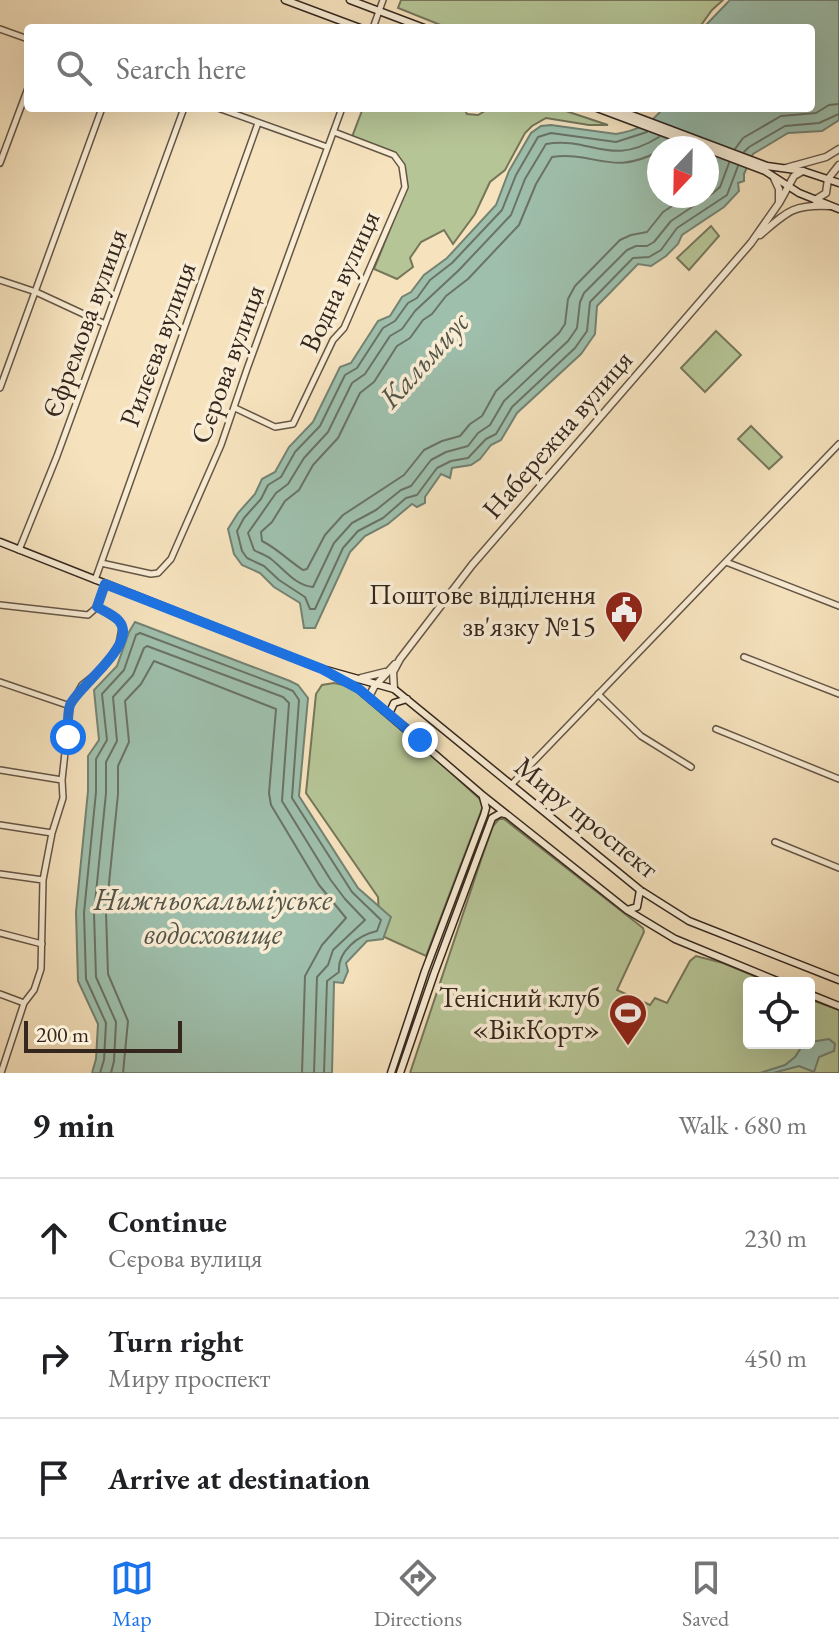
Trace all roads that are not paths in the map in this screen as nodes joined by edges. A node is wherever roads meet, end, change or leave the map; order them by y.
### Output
1 (285, 0) edge
2 (350, 0) edge
3 (383, 0) edge
4 (379, 11) junction
5 (349, 24) edge
6 (374, 24) edge
7 (413, 24) edge
8 (0, 29) edge
9 (24, 38) edge
10 (24, 99) edge
11 (101, 112) edge
12 (183, 112) edge
13 (229, 112) edge
14 (341, 112) edge
15 (608, 112) edge
16 (623, 112) edge
17 (258, 123) junction
18 (334, 132) junction
19 (671, 136) edge
20 (327, 147) junction
21 (839, 149) edge
22 (719, 153) edge
23 (0, 163) edge
24 (839, 166) edge
25 (766, 168) junction
26 (784, 169) junction
27 (803, 171) junction
28 (839, 176) edge
29 (828, 179) junction
30 (839, 183) edge
31 (789, 186) junction
32 (815, 200) junction
33 (779, 203) junction
34 (836, 208) edge
35 (751, 243) junction
36 (0, 280) edge
37 (36, 292) junction
38 (105, 324) junction
39 (0, 388) edge
40 (235, 408) junction
41 (839, 444) edge
42 (0, 542) edge
43 (19, 550) junction
44 (726, 562) junction
45 (101, 563) junction
46 (95, 580) junction
47 (105, 584) junction
48 (0, 605) edge
49 (839, 606) edge
50 (97, 607) junction
51 (744, 657) dead end
52 (400, 659) junction
53 (320, 669) junction
54 (388, 671) junction
55 (361, 678) junction
56 (0, 682) edge
57 (378, 683) junction
58 (394, 689) junction
59 (598, 694) junction
60 (839, 694) edge
61 (369, 697) junction
62 (407, 699) junction
63 (70, 706) junction
64 (389, 714) junction
65 (716, 729) dead end
66 (691, 767) dead end
67 (0, 770) edge
68 (839, 779) edge
69 (62, 780) junction
70 (511, 785) junction
71 (481, 794) junction
72 (508, 816) junction
73 (0, 825) edge
74 (52, 833) junction
75 (775, 842) dead end
76 (839, 868) edge
77 (0, 874) edge
78 (43, 880) junction
79 (640, 890) junction
80 (627, 910) junction
81 (0, 933) edge
82 (42, 944) junction
83 (767, 977) edge
84 (839, 980) edge
85 (0, 994) edge
86 (815, 996) edge
87 (24, 1003) junction
88 (839, 1006) edge
89 (1, 1073) edge
90 (391, 1073) edge
91 (400, 1073) edge

1 - 5 main road
2 - 4 main road
3 - 4 street
4 - 6 street
4 - 7 main road
8 - 9 street
10 - 23 street
11 - 37 street
12 - 38 street, Єфремова вулиця
13 - 17 street
14 - 18 street, Сєрова вулиця
15 - 19 main road
16 - 25 main road
17 - 20 street
17 - 45 street, Рилєєва вулиця
18 - 20 street, Сєрова вулиця
18 - 40 street, Водна вулиця
20 - 40 street, Сєрова вулиця
21 - 26 main road
22 - 25 main road
24 - 28 main road
24 - 29 main road
25 - 26 main road
25 - 31 main road
25 - 33 main road
26 - 27 main road
27 - 29 main road
27 - 31 main road, Набережна вулиця
29 - 30 main road
29 - 32 main road
31 - 32 main road
31 - 33 main road, Набережна вулиця
32 - 34 main road
33 - 35 main road, Набережна вулиця
34 - 35 main road, Набережна вулиця
35 - 52 main road, Набережна вулиця
36 - 37 street
37 - 38 street
37 - 39 street
38 - 43 street, Єфремова вулиця
40 - 45 street, Сєрова вулиця
41 - 44 street
42 - 43 main road, Миру проспект
43 - 46 main road, Миру проспект
44 - 49 street
44 - 59 street
45 - 46 street, Рилєєва вулиця
46 - 47 main road, Миру проспект
47 - 50 street
47 - 53 main road, Миру проспект
48 - 50 street
50 - 63 street
51 - 60 street
52 - 54 main road, Набережна вулиця
52 - 58 main road
53 - 55 main road, Миру проспект
53 - 61 main road, Миру проспект
54 - 55 main road
54 - 57 main road, Набережна вулиця
55 - 57 main road, Миру проспект
56 - 63 street
57 - 58 main road, Миру проспект
57 - 61 main road, Набережна вулиця
58 - 62 main road, Миру проспект
59 - 66 street
59 - 70 street
61 - 64 main road, Миру проспект
62 - 64 main road
62 - 70 main road, Миру проспект
63 - 69 street
64 - 71 main road, Миру проспект
65 - 68 street
67 - 69 street
69 - 74 street
70 - 79 main road, Миру проспект
71 - 72 main road, Миру проспект
71 - 90 main road
72 - 80 main road, Миру проспект
72 - 91 main road
73 - 74 street
74 - 78 street
75 - 76 street
77 - 78 street
78 - 82 street
79 - 80 main road
79 - 84 main road, Миру проспект
80 - 83 main road, Миру проспект
81 - 82 street
82 - 87 street
85 - 87 street
86 - 88 main road
87 - 89 street

